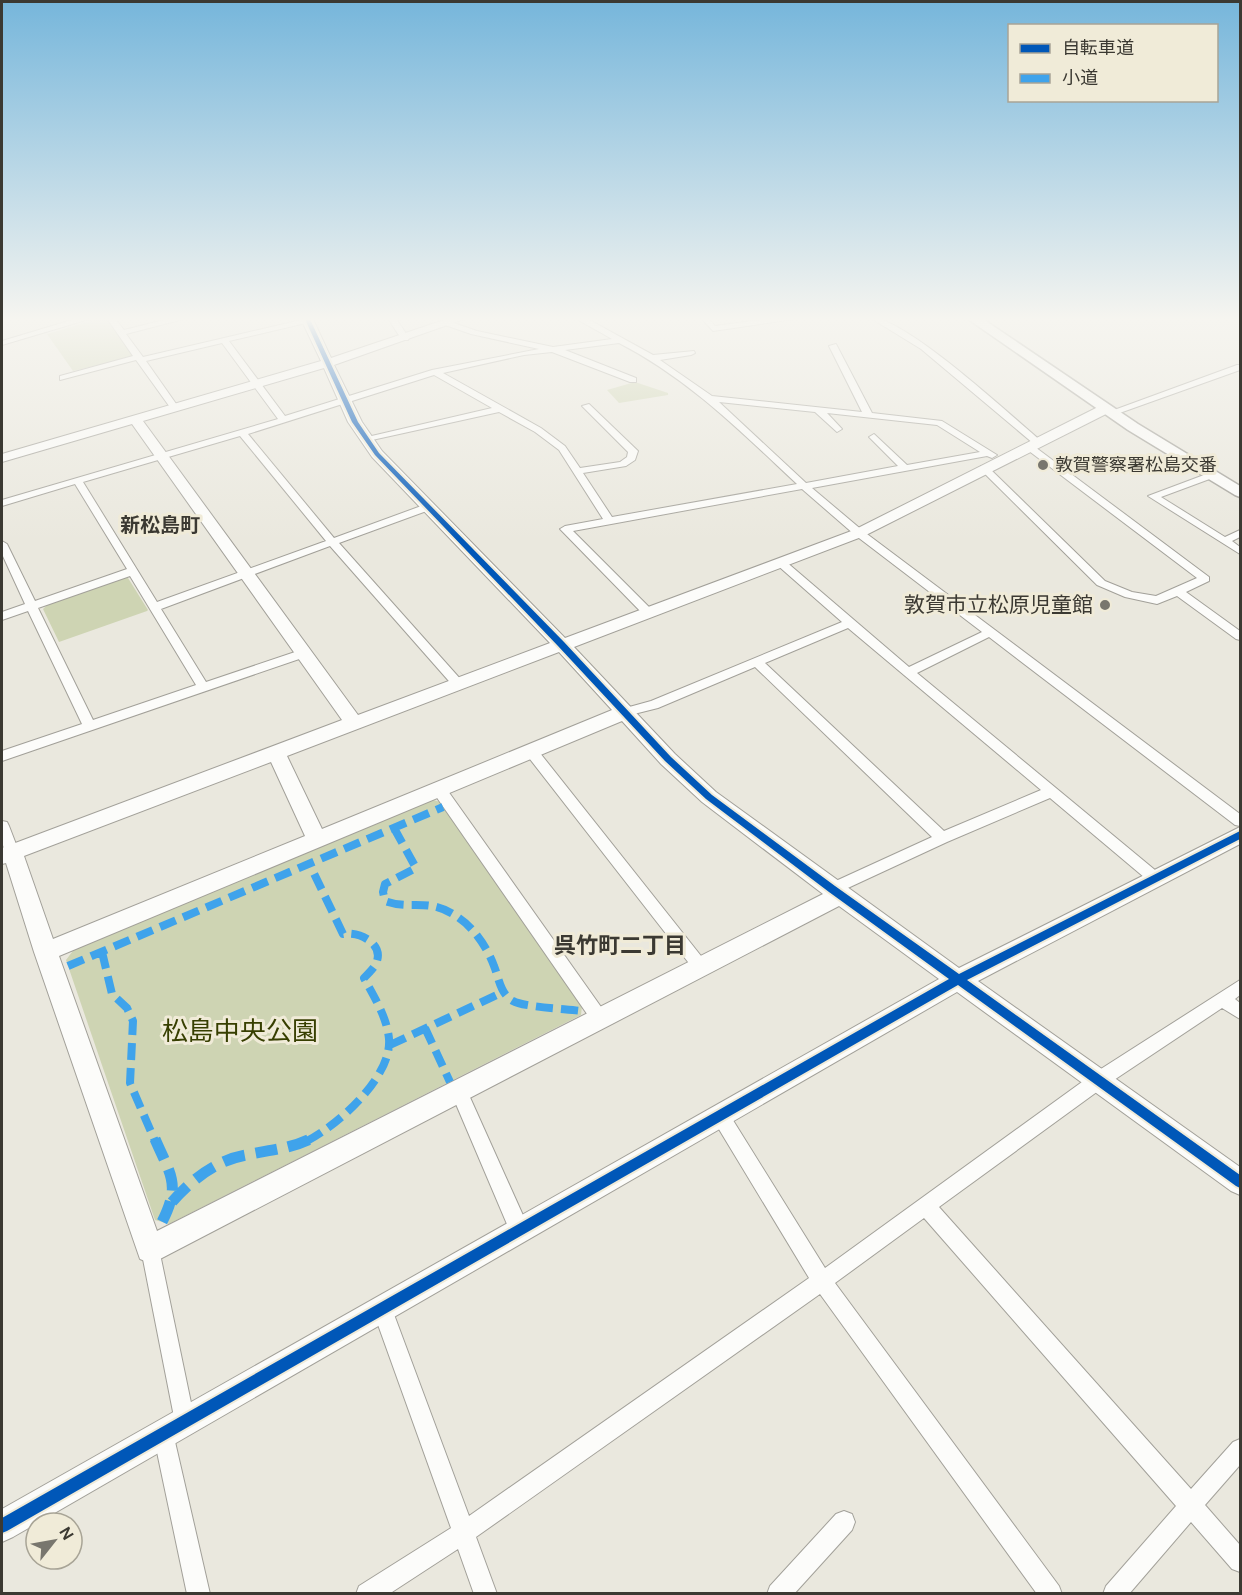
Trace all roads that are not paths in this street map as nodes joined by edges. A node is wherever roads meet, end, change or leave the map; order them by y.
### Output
1 (163, 391) edge
2 (231, 391) edge
3 (262, 391) edge
4 (341, 391) edge
5 (377, 391) edge
6 (469, 391) edge
7 (700, 391) edge
8 (856, 391) edge
9 (974, 391) edge
10 (1079, 391) edge
11 (1167, 391) edge
12 (710, 398) junction
13 (346, 402) junction
14 (586, 406) dead end
15 (175, 408) junction
16 (499, 409) junction
17 (817, 409) junction
18 (1108, 411) junction
19 (869, 416) junction
20 (135, 420) junction
21 (283, 420) junction
22 (837, 429) dead end
23 (242, 433) junction
24 (874, 437) dead end
25 (366, 440) junction
26 (1033, 444) junction
27 (161, 455) junction
28 (2, 458) edge
29 (991, 460) junction
30 (906, 469) junction
31 (579, 471) junction
32 (1212, 475) junction
33 (77, 480) junction
34 (806, 487) junction
35 (1240, 492) edge
36 (2, 503) edge
37 (428, 507) junction
38 (609, 520) junction
39 (859, 533) junction
40 (1240, 533) edge
41 (1224, 541) junction
42 (332, 542) junction
43 (2, 544) edge
44 (1240, 551) edge
45 (780, 562) junction
46 (133, 571) junction
47 (246, 574) junction
48 (1179, 592) junction
49 (32, 606) junction
50 (155, 607) junction
51 (648, 612) junction
52 (2, 616) edge
53 (849, 623) junction
54 (991, 632) junction
55 (1240, 636) edge
56 (561, 644) junction
57 (304, 653) junction
58 (758, 663) junction
59 (908, 672) junction
60 (459, 685) junction
61 (203, 687) junction
62 (626, 712) junction
63 (354, 723) junction
64 (89, 726) junction
65 (531, 751) junction
66 (276, 752) junction
67 (2, 756) edge
68 (438, 788) junction
69 (1053, 791) junction
70 (1240, 821) edge
71 (2, 826) edge
72 (1240, 835) edge
73 (316, 838) junction
74 (942, 838) junction
75 (7, 854) edge
76 (1156, 879) junction
77 (837, 892) junction
78 (45, 952) junction
79 (700, 966) junction
80 (958, 980) junction
81 (1240, 987) edge
82 (1222, 999) junction
83 (1240, 1012) edge
84 (600, 1018) junction
85 (1100, 1080) junction
86 (458, 1090) junction
87 (720, 1115) junction
88 (1240, 1182) edge
89 (925, 1205) junction
90 (519, 1229) junction
91 (150, 1249) junction
92 (822, 1281) junction
93 (381, 1308) junction
94 (174, 1427) junction
95 (1240, 1449) edge
96 (1191, 1507) junction
97 (844, 1522) dead end
98 (2, 1526) edge
99 (465, 1532) junction
100 (1240, 1561) edge
101 (199, 1593) edge
102 (368, 1593) edge
103 (486, 1593) edge
104 (777, 1593) edge
105 (1052, 1593) edge
106 (1114, 1593) edge

1 - 15 street
2 - 15 street
3 - 21 street
4 - 13 street
5 - 13 street
6 - 16 street
7 - 12 street
8 - 19 street
9 - 26 street
10 - 18 main road
11 - 18 street
12 - 17 street
12 - 34 street
13 - 21 street
13 - 25 street
14 - 31 street
15 - 20 street
16 - 25 street
16 - 31 street
17 - 19 street
17 - 22 street
18 - 26 street
18 - 32 main road
19 - 29 street
20 - 27 street
20 - 28 street
21 - 23 street
23 - 27 street
23 - 42 street
24 - 30 street
25 - 37 street
26 - 29 street
26 - 48 street
27 - 33 street
27 - 47 street
29 - 30 street
29 - 39 street
29 - 48 street
30 - 34 street
31 - 38 street
32 - 35 main road
32 - 41 street
33 - 36 street
33 - 46 street
34 - 38 street
34 - 39 street
37 - 42 street
37 - 56 street
38 - 51 street
39 - 45 street
39 - 54 street
40 - 41 street
41 - 44 street
42 - 47 street
42 - 60 street
43 - 49 street
45 - 51 street
45 - 53 street
46 - 49 street
46 - 50 street
47 - 50 street
47 - 57 street
48 - 55 street
49 - 52 street
49 - 64 street
50 - 61 street
51 - 56 street
53 - 58 street
53 - 59 street
54 - 59 street
54 - 70 street
56 - 60 street
56 - 62 street
57 - 61 street
57 - 63 street
58 - 62 street
58 - 74 street
59 - 69 street
60 - 63 street
61 - 64 street
62 - 65 street
62 - 77 street
63 - 66 street
64 - 67 street
65 - 68 street
65 - 79 street
66 - 73 street
66 - 75 street
68 - 73 street
68 - 84 street
69 - 74 street
69 - 76 street
71 - 75 street
72 - 76 street
73 - 78 street
74 - 77 street
75 - 78 street
76 - 80 street
77 - 79 street
77 - 80 street
78 - 91 street
79 - 84 street
80 - 85 street
80 - 87 street
81 - 82 street
82 - 83 street
82 - 85 street
84 - 86 street
85 - 88 street
85 - 89 street
86 - 90 street
86 - 91 street
87 - 90 street
87 - 92 street
89 - 92 street
89 - 96 street
90 - 93 street
91 - 94 street
92 - 99 street
92 - 105 street
93 - 94 street
93 - 99 street
94 - 98 street
94 - 101 street
95 - 96 street
96 - 100 street
96 - 106 street
97 - 104 street
99 - 102 street
99 - 103 street

